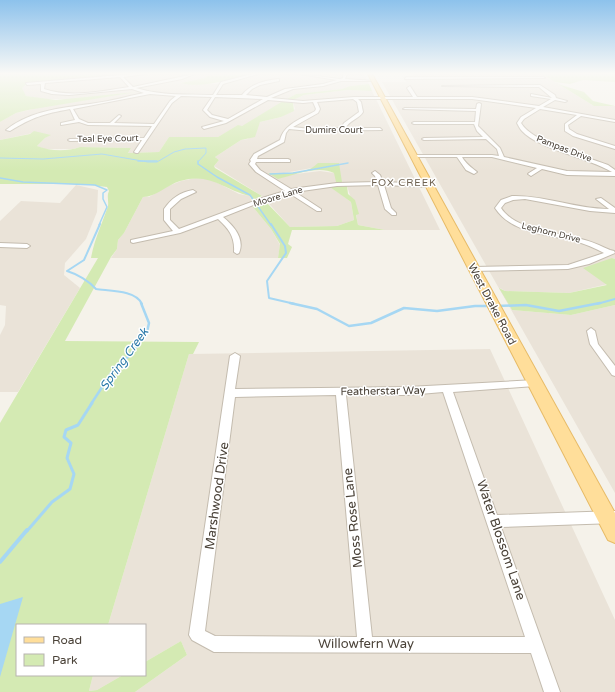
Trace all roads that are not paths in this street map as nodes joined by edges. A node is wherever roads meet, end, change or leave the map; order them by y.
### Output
1 (82, 106) edge
2 (168, 106) edge
3 (208, 106) edge
4 (252, 106) edge
5 (317, 106) edge
6 (359, 106) edge
7 (387, 106) edge
8 (478, 106) edge
9 (535, 106) edge
10 (540, 107) junction
11 (71, 108) junction
12 (405, 108) dead end
13 (477, 110) junction
14 (580, 115) junction
15 (119, 116) dead end
16 (226, 120) junction
17 (615, 121) edge
18 (79, 122) junction
19 (414, 122) dead end
20 (475, 123) junction
21 (62, 124) dead end
22 (110, 125) junction
23 (155, 125) junction
24 (204, 128) dead end
25 (288, 128) junction
26 (380, 129) dead end
27 (8, 130) dead end
28 (343, 130) junction
29 (487, 138) junction
30 (145, 139) junction
31 (424, 139) dead end
32 (70, 140) dead end
33 (615, 148) edge
34 (136, 152) dead end
35 (414, 156) junction
36 (458, 156) junction
37 (502, 157) junction
38 (252, 160) junction
39 (288, 160) dead end
40 (542, 167) junction
41 (474, 172) dead end
42 (375, 173) dead end
43 (615, 173) edge
44 (531, 174) dead end
45 (381, 184) junction
46 (429, 185) junction
47 (290, 191) junction
48 (193, 192) dead end
49 (599, 199) dead end
50 (318, 210) dead end
51 (615, 211) edge
52 (394, 214) dead end
53 (219, 218) junction
54 (178, 232) junction
55 (133, 241) dead end
56 (0, 245) edge
57 (27, 246) dead end
58 (237, 252) dead end
59 (612, 252) edge
60 (474, 269) junction
61 (591, 331) dead end
62 (235, 356) dead end
63 (615, 373) edge
64 (535, 383) junction
65 (448, 389) junction
66 (341, 392) junction
67 (231, 393) junction
68 (611, 517) edge
69 (494, 521) junction
70 (615, 533) edge
71 (197, 635) joint
72 (365, 644) junction
73 (536, 644) junction
74 (552, 692) edge

1 - 11 street
2 - 23 street
3 - 16 street
4 - 16 street
5 - 25 street
6 - 28 street
7 - 35 main road, West Drake Road
8 - 13 street
9 - 10 street
10 - 14 street
10 - 43 street, Pampas Drive
11 - 18 street
11 - 27 street
12 - 13 street
13 - 20 street
14 - 17 street
14 - 33 street
15 - 22 street
16 - 24 street
18 - 21 street
18 - 22 street
19 - 20 street
20 - 29 street
22 - 23 street
23 - 30 street
25 - 28 street, Dumire Court
25 - 38 street
26 - 28 street, Dumire Court
29 - 31 street
29 - 37 street
30 - 32 street, Teal Eye Court
30 - 34 street
35 - 36 street
35 - 46 main road, West Drake Road
36 - 37 street
36 - 41 street
37 - 40 street
38 - 39 street
38 - 47 street
40 - 43 street
40 - 44 street
42 - 45 street
45 - 46 street, Moore Lane
45 - 47 street, Moore Lane
45 - 52 street
46 - 60 main road, West Drake Road
47 - 50 street
47 - 53 street, Moore Lane
48 - 54 street
49 - 51 street, Leghorn Drive
51 - 59 street, Leghorn Drive
53 - 54 street, Moore Lane
53 - 58 street
54 - 55 street, Moore Lane
56 - 57 street
59 - 60 street
60 - 64 main road, West Drake Road
61 - 63 street
62 - 67 street, Marshwood Drive
64 - 65 street, Featherstar Way
64 - 68 main road, West Drake Road
65 - 66 street, Featherstar Way
65 - 69 street, Water Blossom Lane
66 - 67 street, Featherstar Way
66 - 72 street, Moss Rose Lane
67 - 71 street, Marshwood Drive
68 - 69 street
68 - 70 main road, West Drake Road
69 - 73 street, Water Blossom Lane
71 - 72 street, Willowfern Way
72 - 73 street, Willowfern Way
73 - 74 street, Water Blossom Lane

